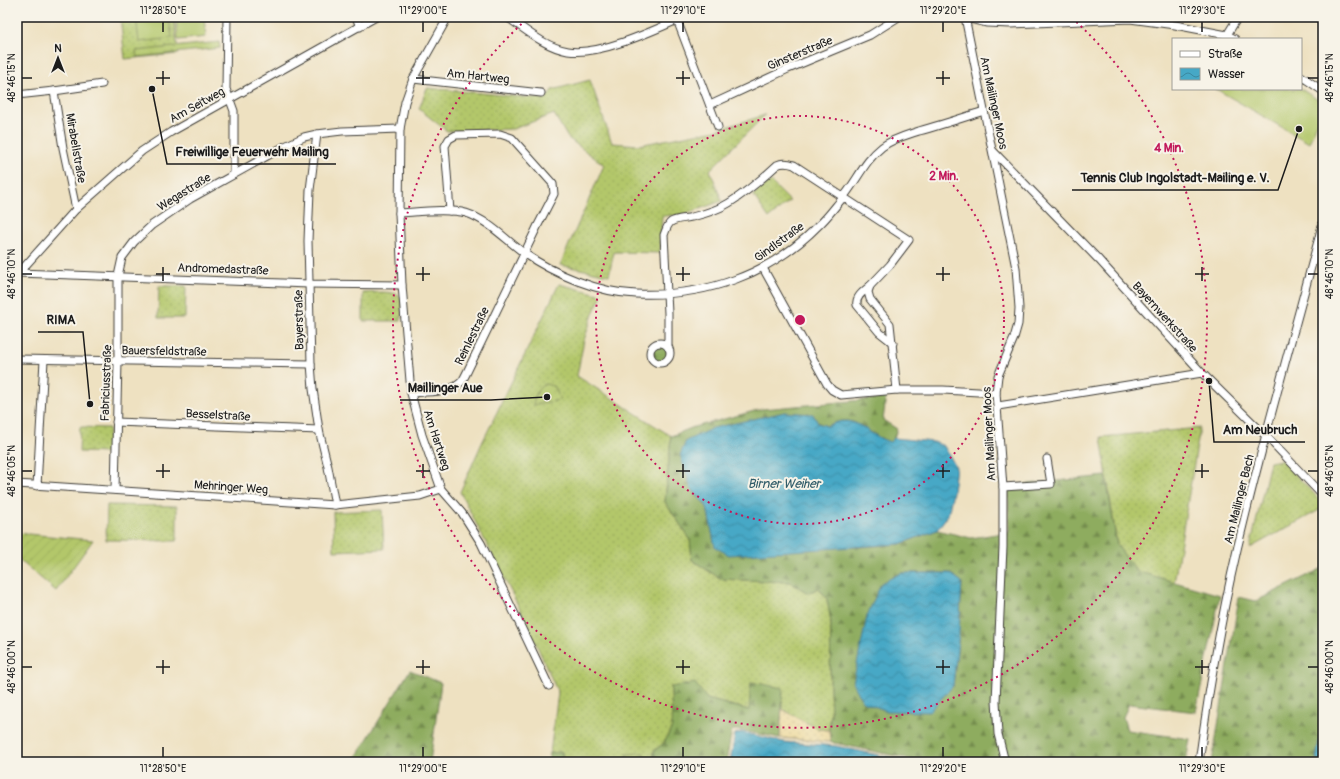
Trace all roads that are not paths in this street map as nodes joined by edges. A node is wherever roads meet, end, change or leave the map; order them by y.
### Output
1 (227, 17) edge
2 (356, 17) edge
3 (376, 17) edge
4 (448, 17) edge
5 (507, 17) edge
6 (684, 17) edge
7 (897, 17) edge
8 (965, 17) edge
9 (1238, 17) edge
10 (1130, 18) edge
11 (677, 20) junction
12 (360, 27) junction
13 (1227, 35) junction
14 (1233, 38) edge
15 (1302, 77) edge
16 (412, 79) junction
17 (102, 84) dead end
18 (54, 91) junction
19 (1323, 91) edge
20 (541, 93) dead end
21 (17, 95) edge
22 (230, 100) junction
23 (710, 105) junction
24 (984, 111) junction
25 (718, 128) dead end
26 (400, 129) junction
27 (317, 134) junction
28 (993, 150) junction
29 (234, 174) junction
30 (844, 197) junction
31 (76, 209) junction
32 (450, 211) junction
33 (398, 213) junction
34 (1323, 222) edge
35 (524, 253) junction
36 (764, 268) junction
37 (18, 273) edge
38 (118, 276) junction
39 (309, 284) junction
40 (402, 285) junction
41 (870, 286) junction
42 (667, 295) junction
43 (893, 343) junction
44 (668, 347) dead end
45 (17, 359) edge
46 (44, 360) junction
47 (118, 361) junction
48 (311, 364) junction
49 (1202, 373) junction
50 (896, 390) junction
51 (411, 393) junction
52 (996, 393) junction
53 (998, 406) junction
54 (116, 422) junction
55 (319, 430) junction
56 (1266, 436) junction
57 (1047, 459) dead end
58 (17, 484) edge
59 (37, 486) junction
60 (1003, 487) junction
61 (114, 490) junction
62 (441, 490) junction
63 (1323, 496) edge
64 (335, 505) junction
65 (549, 686) dead end
66 (1005, 762) edge
67 (1199, 762) edge

1 - 22 street
2 - 12 street
3 - 12 street, Am Seitweg
4 - 16 street, Am Hartweg
5 - 11 street
6 - 11 street
7 - 23 street, Ginsterstraße
8 - 10 street
8 - 24 street, Am Mailinger Moos
9 - 13 street
10 - 13 street
11 - 23 street
12 - 22 street, Am Seitweg
13 - 14 street
15 - 19 street
16 - 20 street, Am Hartweg
16 - 26 street, Am Hartweg
17 - 18 street
18 - 21 street
18 - 31 street, Mirabellstraße
22 - 29 street
22 - 31 street, Am Seitweg
23 - 25 street
24 - 28 street, Am Mailinger Moos
24 - 30 street, Gindlstraße
26 - 27 street, Wegastraße
26 - 33 street, Am Hartweg
27 - 29 street, Wegastraße
27 - 39 street, Bayerstraße
28 - 49 street, Bayernwerkstraße
28 - 52 street, Am Mailinger Moos
29 - 38 street, Wegastraße
30 - 36 street, Gindlstraße
30 - 41 street
30 - 42 street
31 - 37 street, Am Seitweg
32 - 33 street, Gindlstraße
32 - 35 street, Gindlstraße
32 - 35 street, Reinlestraße
33 - 40 street, Am Hartweg
34 - 56 street, Am Mailinger Bach
35 - 42 street, Gindlstraße
35 - 51 street, Reinlestraße
36 - 42 street, Gindlstraße
36 - 50 street
37 - 38 street, Andromedastraße
38 - 39 street, Andromedastraße
38 - 47 street, Fabriciusstraße
39 - 40 street, Andromedastraße
39 - 48 street, Bayerstraße
40 - 51 street, Am Hartweg
41 - 43 street
41 - 43 street
42 - 44 street
43 - 50 street
45 - 46 street, Bauersfeldstraße
46 - 47 street, Bauersfeldstraße
46 - 59 street
47 - 48 street, Bauersfeldstraße
47 - 54 street, Fabriciusstraße
48 - 55 street, Bayerstraße
49 - 53 street
49 - 56 street, Bayernwerkstraße
50 - 52 street
51 - 62 street, Am Hartweg
52 - 53 street, Am Mailinger Moos
53 - 60 street, Am Mailinger Moos
54 - 55 street, Besselstraße
54 - 61 street, Fabriciusstraße
55 - 64 street, Bayerstraße
56 - 63 street, Bayernwerkstraße
56 - 67 street, Am Mailinger Bach
57 - 60 street
58 - 59 street, Mehringer Weg
59 - 61 street, Mehringer Weg
60 - 66 street, Am Mailinger Moos
61 - 64 street, Mehringer Weg
62 - 64 street, Mehringer Weg
62 - 65 street, Am Hartweg

